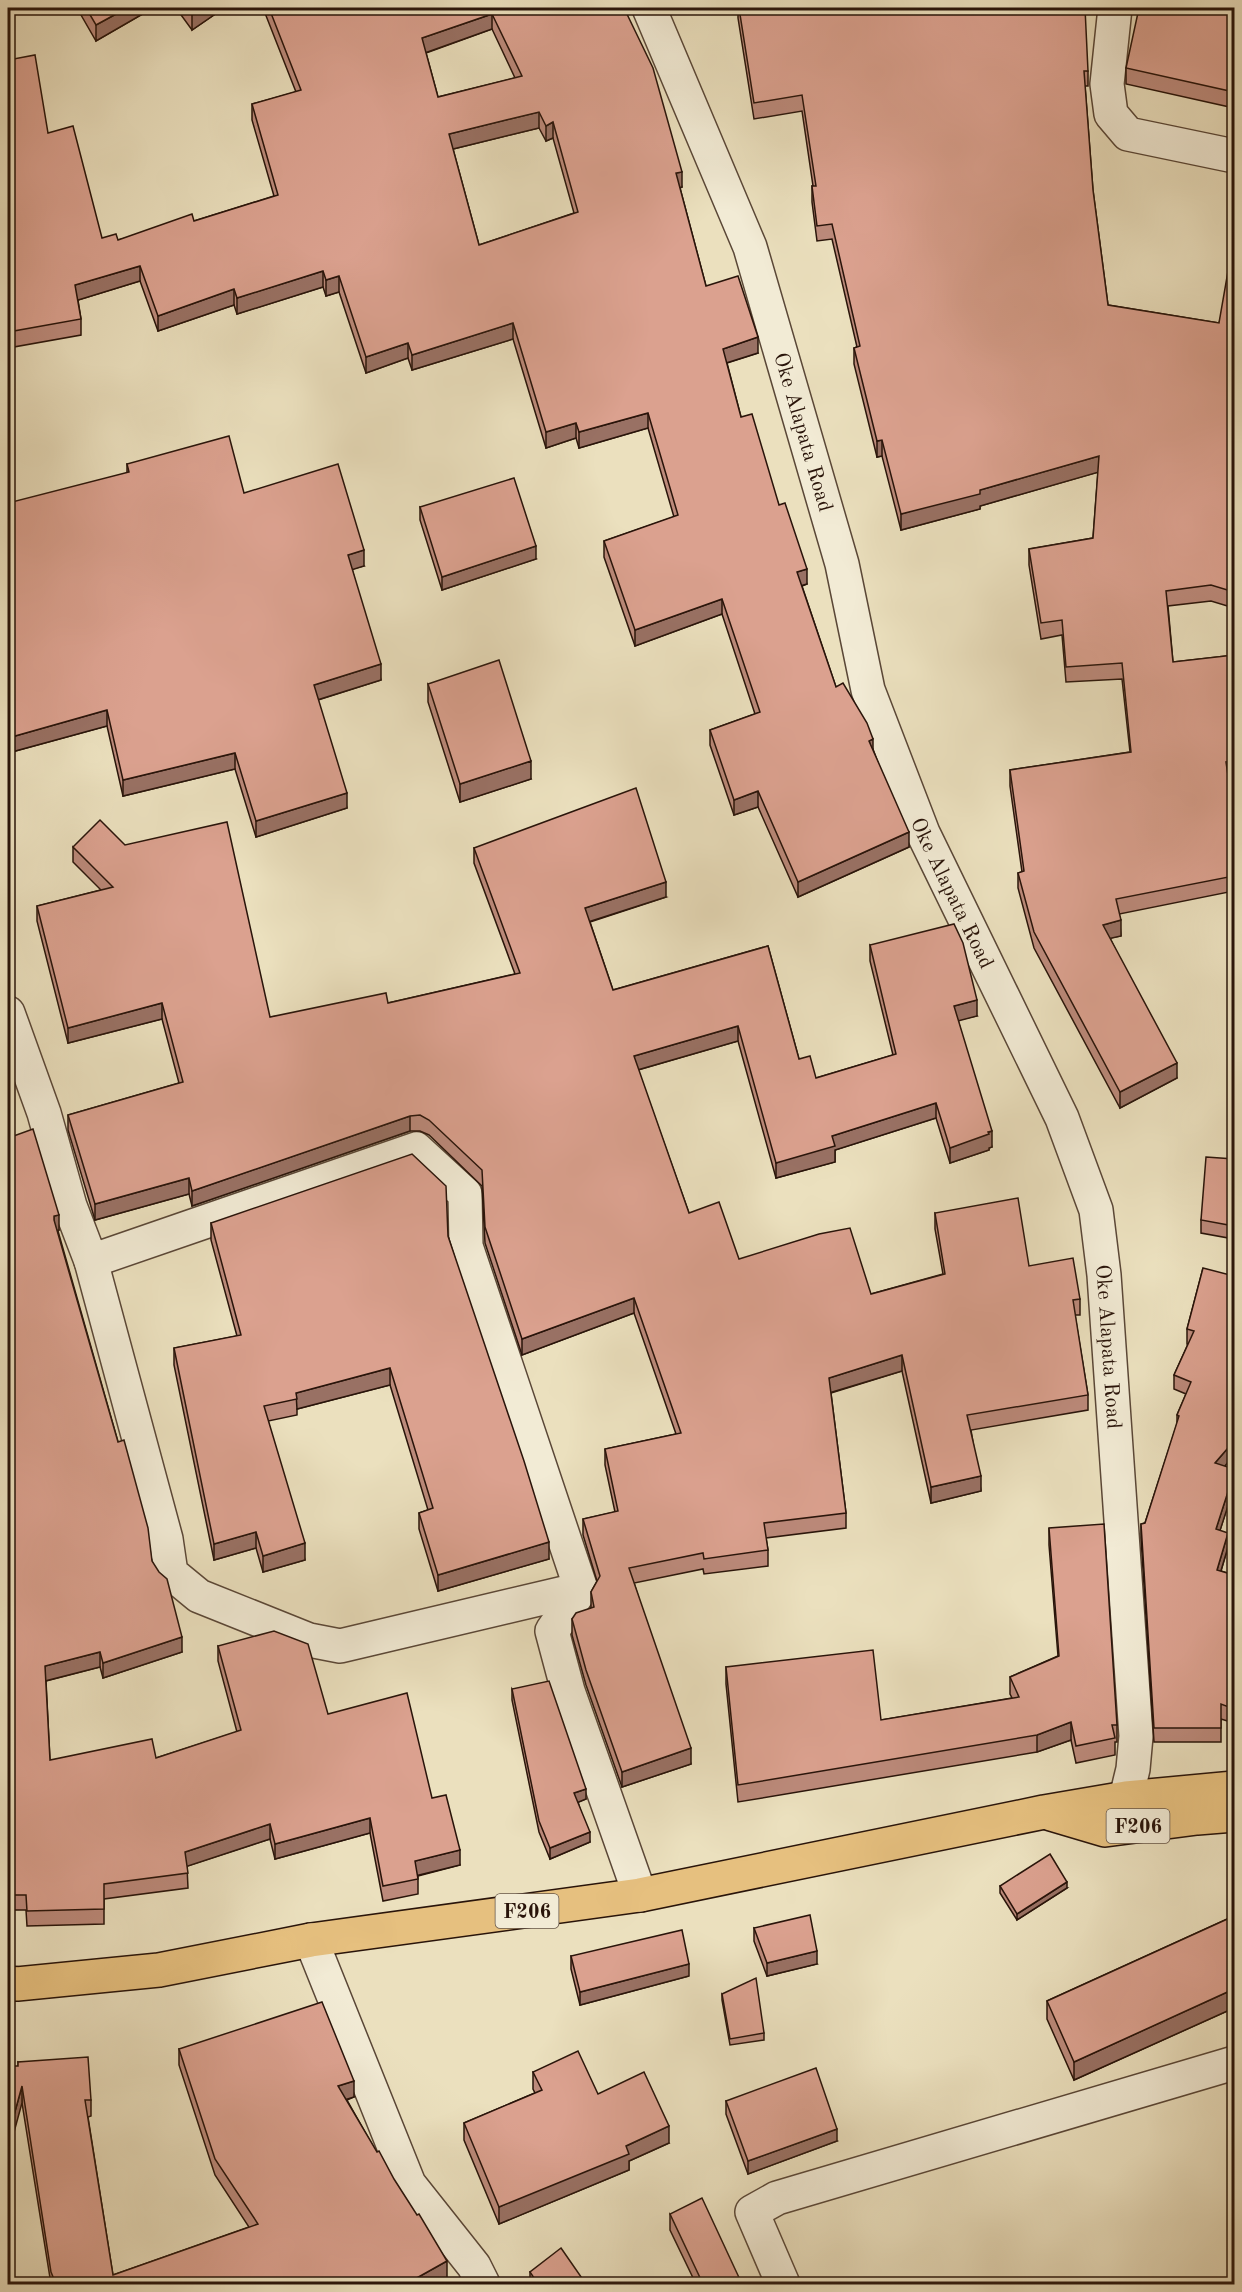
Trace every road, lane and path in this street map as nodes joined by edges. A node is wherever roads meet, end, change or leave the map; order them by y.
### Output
1 (649, 8) edge
2 (1115, 8) edge
3 (1234, 156) edge
4 (8, 1013) edge
5 (91, 1261) junction
6 (581, 1589) junction
7 (1234, 1788) edge
8 (1126, 1798) junction
9 (1044, 1812) junction
10 (1234, 1815) edge
11 (1105, 1830) junction
12 (640, 1895) junction
13 (311, 1940) junction
14 (8, 1983) edge
15 (1234, 2063) edge
16 (483, 2284) edge
17 (783, 2284) edge

1 - 8 street, Oke Alapata Road
2 - 3 street
4 - 5 street
5 - 6 street
5 - 6 street
6 - 12 street
7 - 8 main road, F206
8 - 9 main road, F206
8 - 11 street, Oke Alapata Road
9 - 11 main road, F206
9 - 12 main road, F206
10 - 11 main road, F206
12 - 13 main road, F206
13 - 14 main road, F206
13 - 16 street
15 - 17 street

